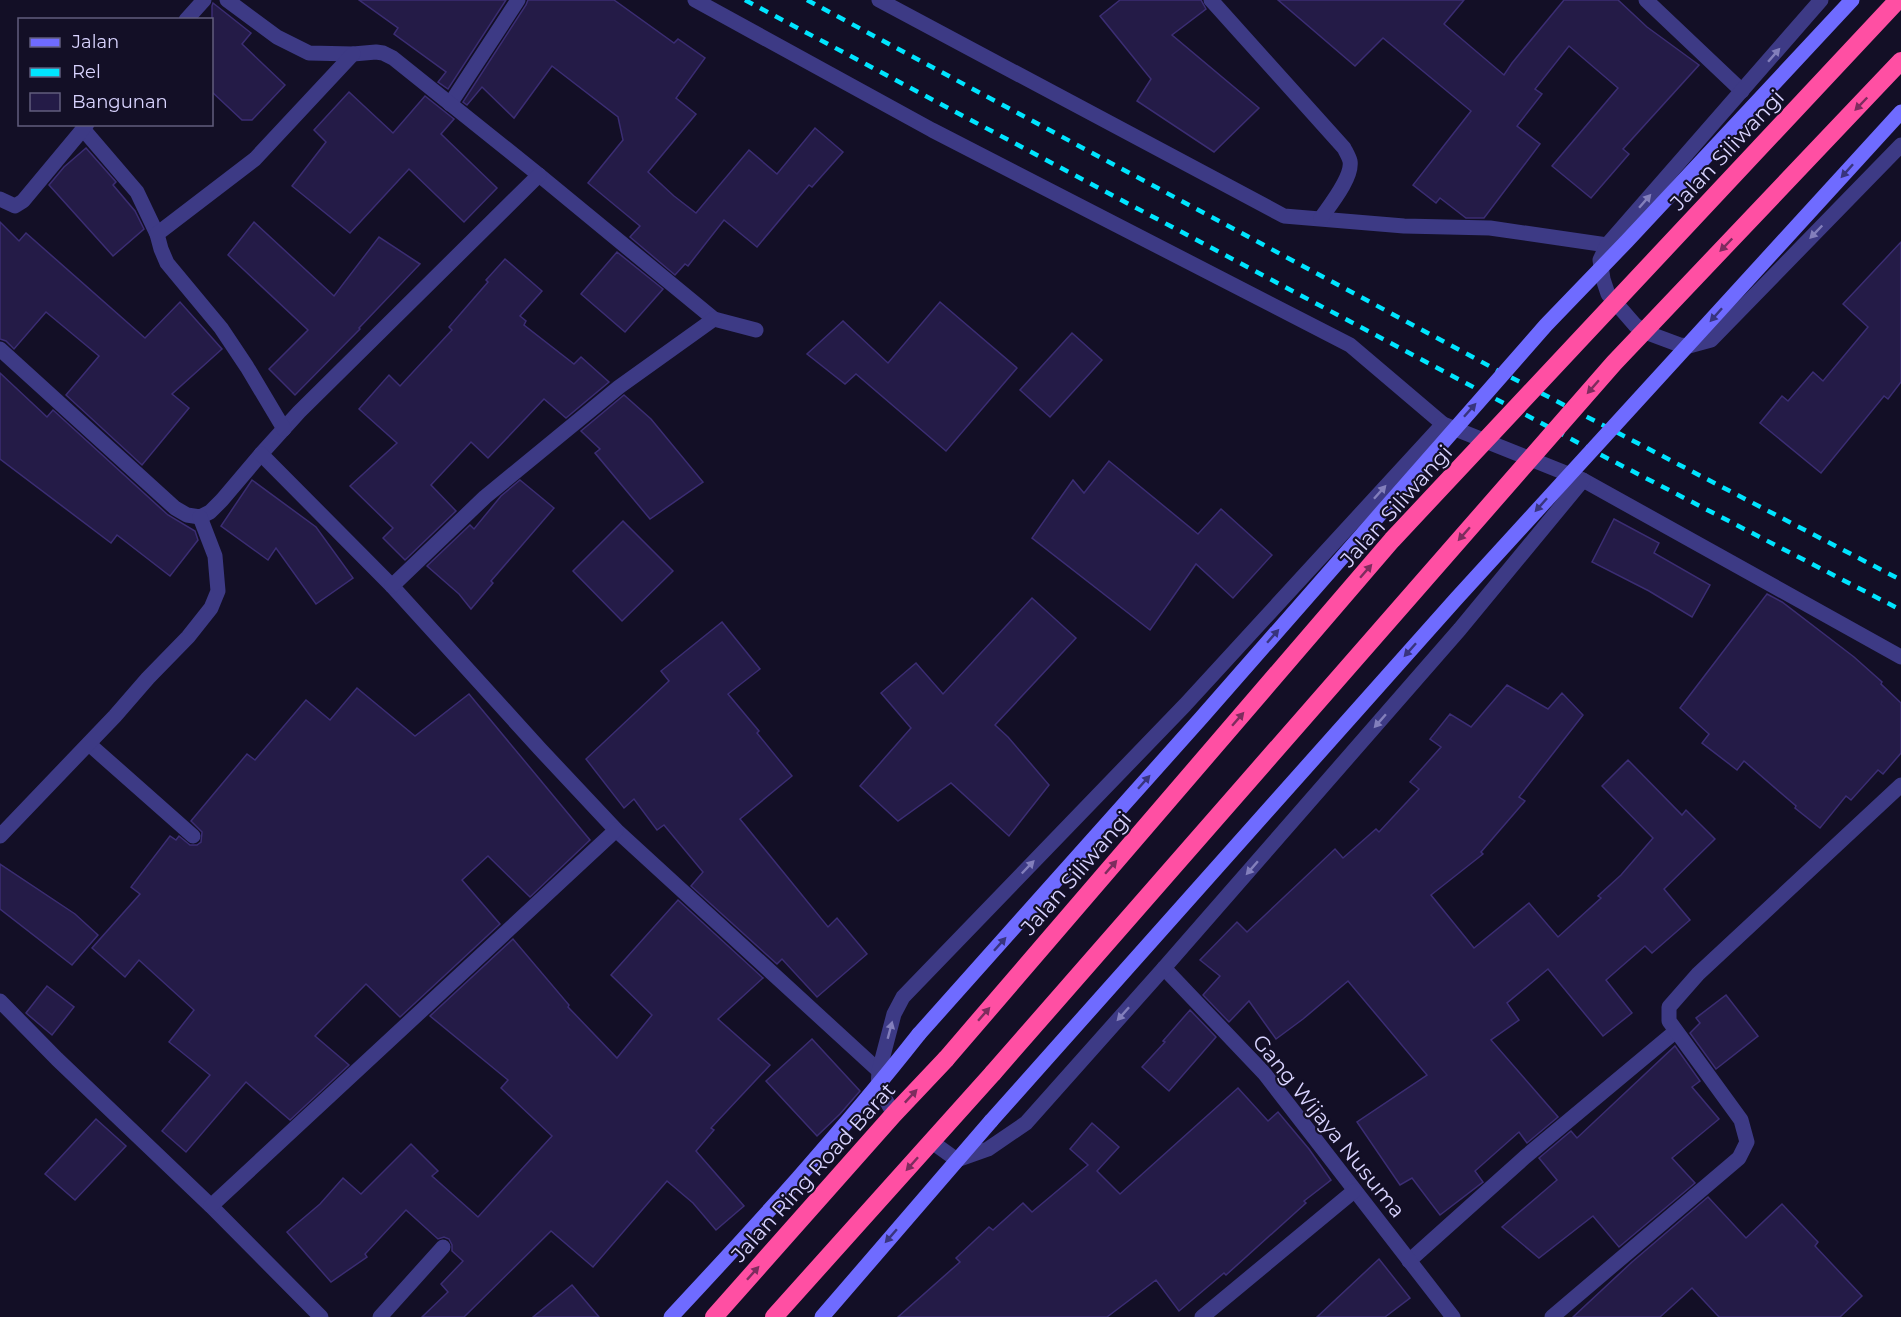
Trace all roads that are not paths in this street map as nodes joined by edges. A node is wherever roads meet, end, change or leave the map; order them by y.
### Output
1 (204, 0) edge
2 (228, 0) edge
3 (518, 0) edge
4 (695, 0) edge
5 (879, 0) edge
6 (1211, 0) edge
7 (1646, 0) edge
8 (1821, 0) edge
9 (1852, 0) edge
10 (1898, 0) edge
11 (188, 18) edge
12 (353, 54) junction
13 (1901, 61) edge
14 (1743, 91) junction
15 (450, 104) junction
16 (1901, 112) edge
17 (85, 127) edge
18 (1901, 145) edge
19 (539, 175) junction
20 (0, 199) edge
21 (1321, 218) junction
22 (157, 234) junction
23 (1607, 245) junction
24 (714, 319) junction
25 (756, 330) dead end
26 (0, 349) edge
27 (1443, 424) junction
28 (284, 429) junction
29 (261, 454) junction
30 (1583, 480) junction
31 (200, 517) junction
32 (392, 586) junction
33 (1901, 657) edge
34 (89, 744) junction
35 (1901, 785) edge
36 (616, 830) junction
37 (0, 836) edge
38 (193, 836) dead end
39 (1164, 968) junction
40 (0, 1001) edge
41 (1676, 1032) junction
42 (946, 1059) joint
43 (878, 1079) junction
44 (894, 1114) junction
45 (932, 1142) junction
46 (957, 1160) junction
47 (1354, 1191) junction
48 (211, 1206) junction
49 (443, 1247) dead end
50 (1409, 1261) junction
51 (321, 1317) edge
52 (380, 1317) edge
53 (671, 1317) edge
54 (714, 1317) edge
55 (774, 1317) edge
56 (822, 1317) edge
57 (1202, 1317) edge
58 (1453, 1317) edge
59 (1552, 1317) edge

1 - 11 street
2 - 12 street
3 - 15 street
4 - 27 street
5 - 21 street
6 - 21 street
7 - 14 street
14 -> 8 street
43 -> 9 street, bridge
42 -> 10 highway, Jalan Siliwangi, bridge
12 - 15 street
12 - 22 street
13 -> 45 highway, bridge
23 -> 14 street
15 - 19 street
16 -> 46 street, bridge
17 - 20 street
17 - 22 street
18 -> 23 street
19 - 24 street
19 - 28 street
21 - 23 street
22 - 28 street
24 - 25 street
24 - 32 street
26 - 31 street
27 - 30 street
43 -> 27 street
28 - 29 street
29 - 31 street
29 - 32 street
30 - 33 street
30 -> 39 street
31 - 34 street
32 - 36 street
34 - 37 street
34 - 38 street
35 - 41 street
36 - 43 street
36 - 48 street
39 -> 46 street
39 - 47 street, Gang Wijaya Nusuma
40 - 48 street
41 - 50 street
41 - 59 street
44 -> 42 highway, Jalan Ring Road Barat
43 - 44 street
43 - 53 street
54 -> 44 highway, Jalan Ring Road Barat
45 - 46 street
45 -> 55 highway
46 -> 56 street
47 - 50 street, Gang Wijaya Nusuma
47 - 57 street
48 - 51 street
49 - 52 street
50 - 58 street, Gang Wijaya Nusuma

